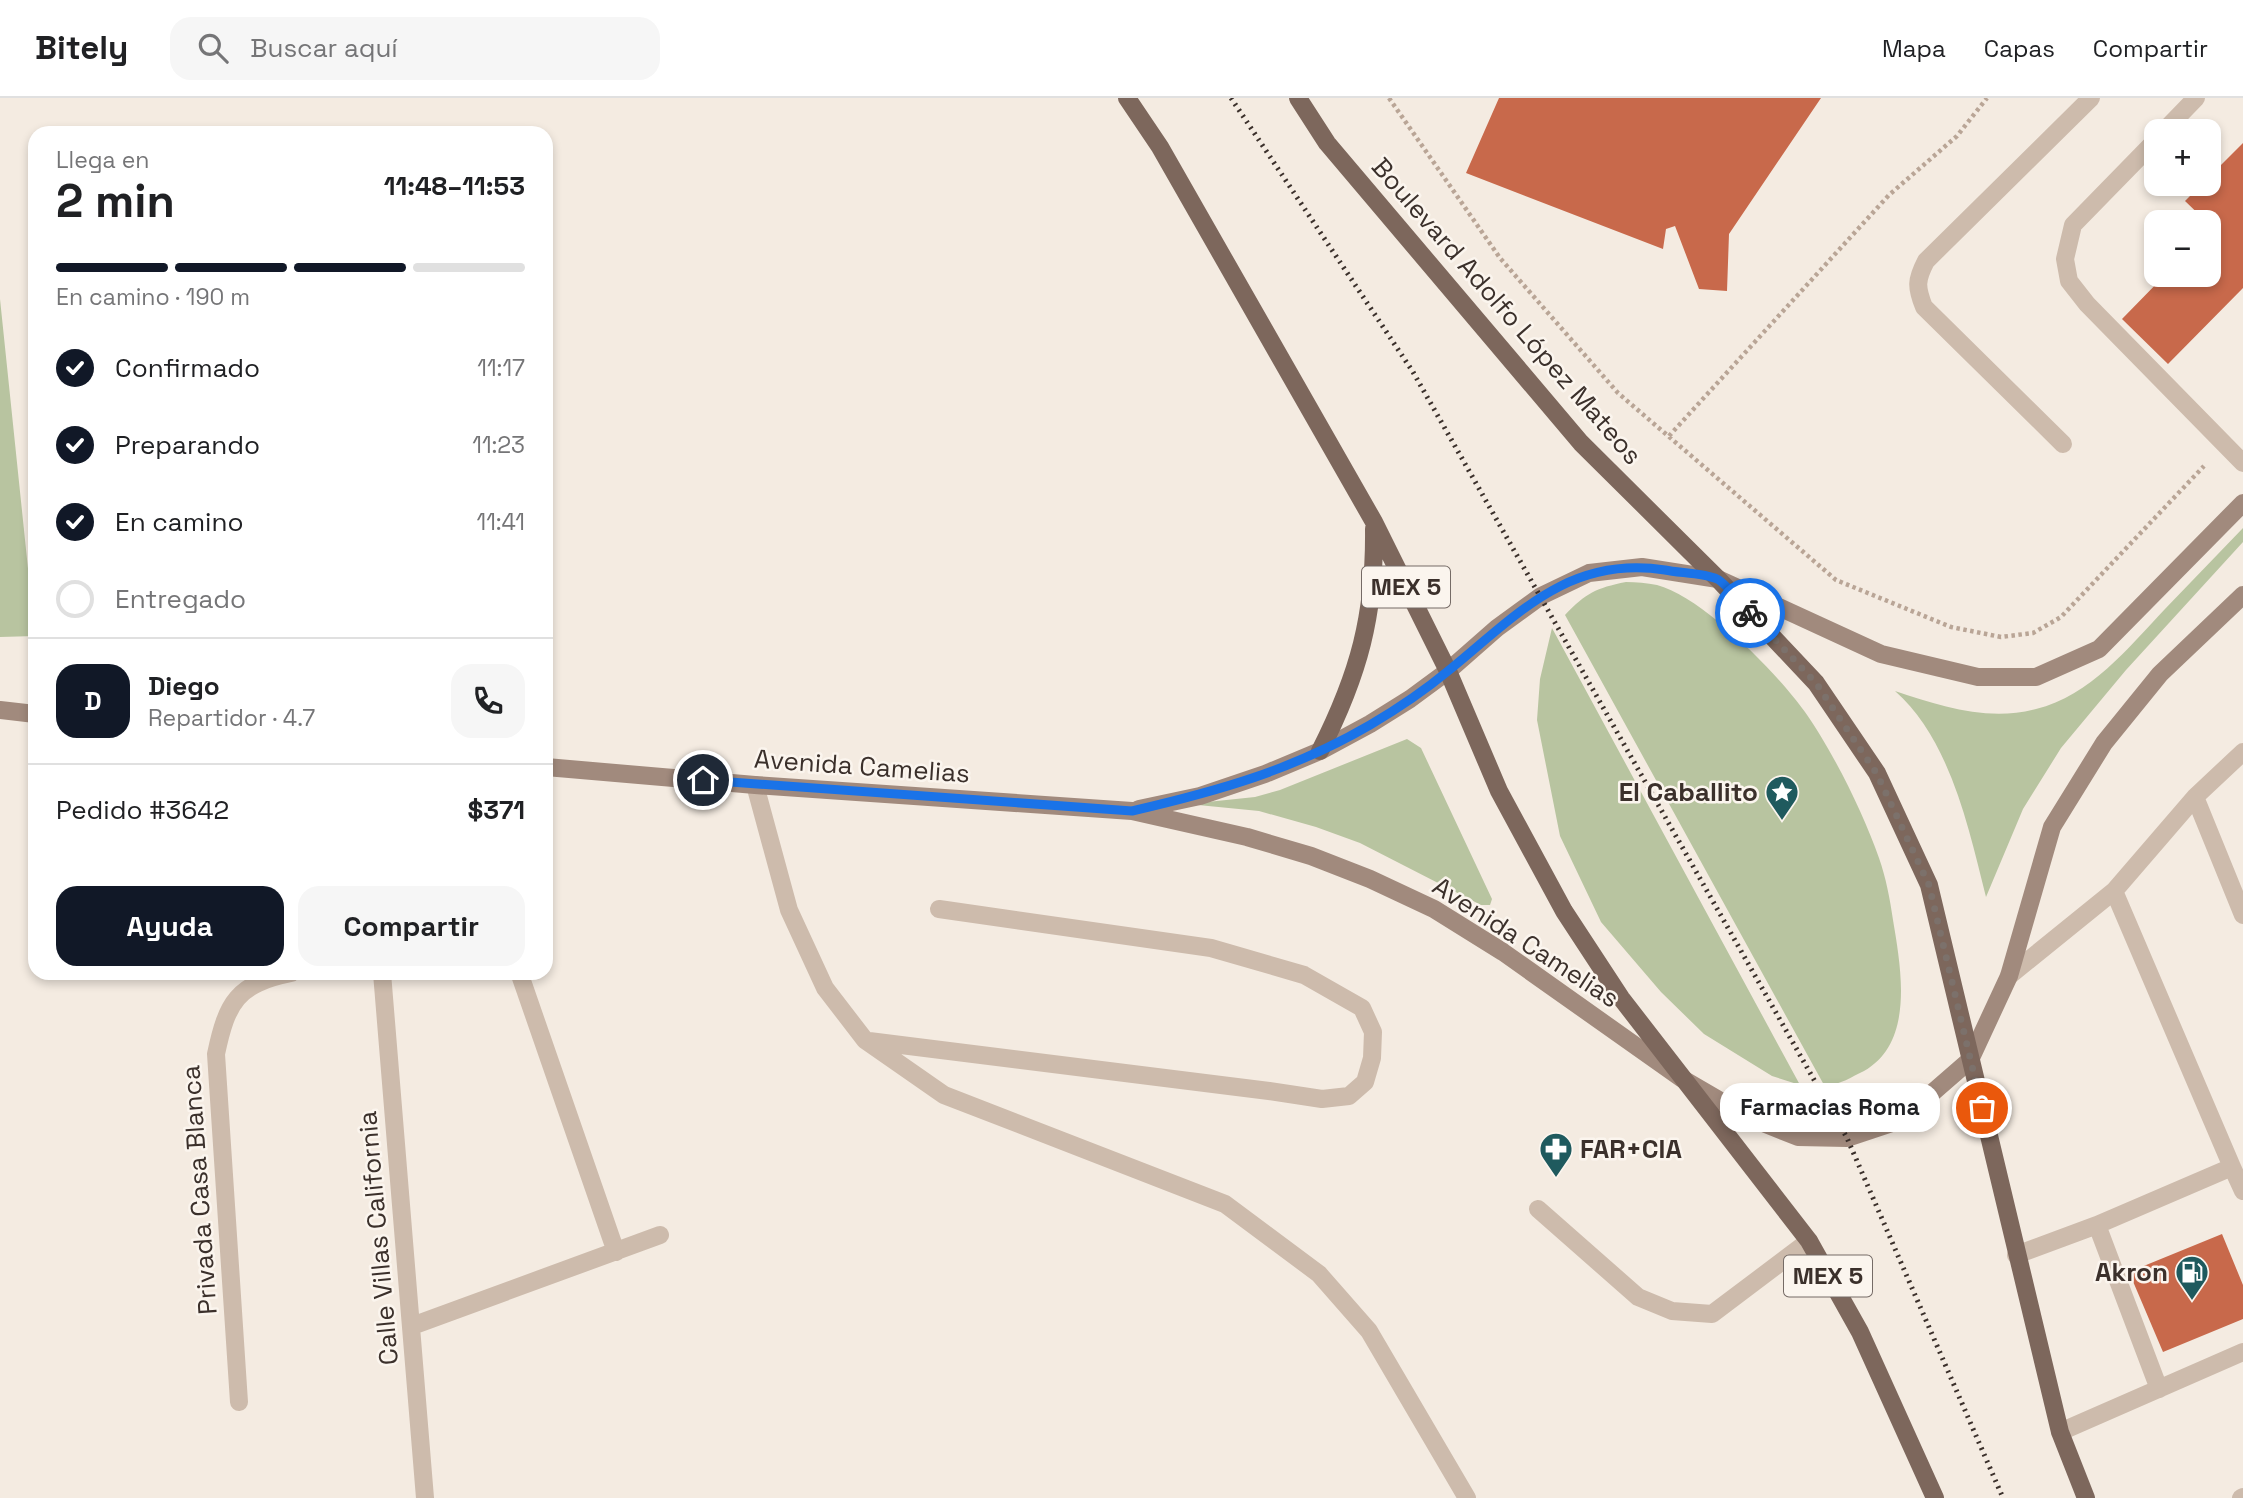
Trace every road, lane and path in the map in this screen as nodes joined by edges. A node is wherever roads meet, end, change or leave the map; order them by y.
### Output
1 (1127, 98) edge
2 (1298, 98) edge
3 (1389, 98) edge
4 (1987, 98) edge
5 (2091, 98) edge
6 (2196, 98) edge
7 (2176, 119) edge
8 (2144, 152) edge
9 (1669, 436) junction
10 (2063, 444) dead end
11 (2225, 445) junction
12 (2243, 463) edge
13 (2243, 503) edge
14 (1374, 522) junction
15 (1718, 579) junction
16 (2243, 595) edge
17 (1448, 671) junction
18 (0, 710) edge
19 (28, 713) edge
20 (1320, 751) junction
21 (2243, 752) edge
22 (553, 768) edge
23 (755, 785) junction
24 (2195, 797) junction
25 (1132, 811) junction
26 (2115, 891) junction
27 (939, 909) dead end
28 (2243, 915) edge
29 (2008, 976) junction
30 (262, 980) edge
31 (383, 980) edge
32 (522, 980) edge
33 (864, 1040) junction
34 (1970, 1060) junction
35 (1681, 1078) junction
36 (2232, 1167) junction
37 (2243, 1191) edge
38 (1538, 1209) dead end
39 (2097, 1225) junction
40 (660, 1235) dead end
41 (1809, 1241) junction
42 (616, 1252) junction
43 (2017, 1255) junction
44 (412, 1326) junction
45 (2243, 1352) edge
46 (2159, 1389) junction
47 (239, 1402) dead end
48 (2060, 1432) junction
49 (425, 1498) edge
50 (1467, 1498) edge
51 (1935, 1498) edge
52 (2086, 1498) edge

1 - 14 main road, MEX 5
2 - 15 main road, Boulevard Adolfo López Mateos
3 - 9 path
4 - 9 path
5 - 10 street
6 - 7 street
8 - 11 street
9 - 11 path
11 - 12 street
13 - 15 street, Avenida Camelias
14 - 17 main road, MEX 5
14 - 20 main road
15 - 17 street, Avenida Camelias
15 - 34 main road, Boulevard Adolfo López Mateos
16 - 29 street
17 - 20 street, Avenida Camelias
17 - 35 main road, MEX 5
18 - 19 street
20 - 25 street, Avenida Camelias
21 - 24 street
22 - 23 street, Avenida Camelias
23 - 25 street, Avenida Camelias
23 - 33 street
24 - 26 street
24 - 28 street
25 - 35 street, Avenida Camelias
26 - 29 street
26 - 36 street
27 - 33 street
29 - 34 street
30 - 47 street, Privada Casa Blanca
31 - 44 street, Calle Villas California
32 - 42 street
33 - 50 street
34 - 35 street, Avenida Camelias
34 - 43 main road, Boulevard Adolfo López Mateos
35 - 41 main road, MEX 5
36 - 37 street
36 - 39 street
38 - 41 street
39 - 43 street
39 - 46 street
40 - 42 street
41 - 51 main road, MEX 5
42 - 44 street
43 - 48 main road, Boulevard Adolfo López Mateos
44 - 49 street, Calle Villas California
45 - 46 street
46 - 48 street
48 - 52 main road, Boulevard Adolfo López Mateos

